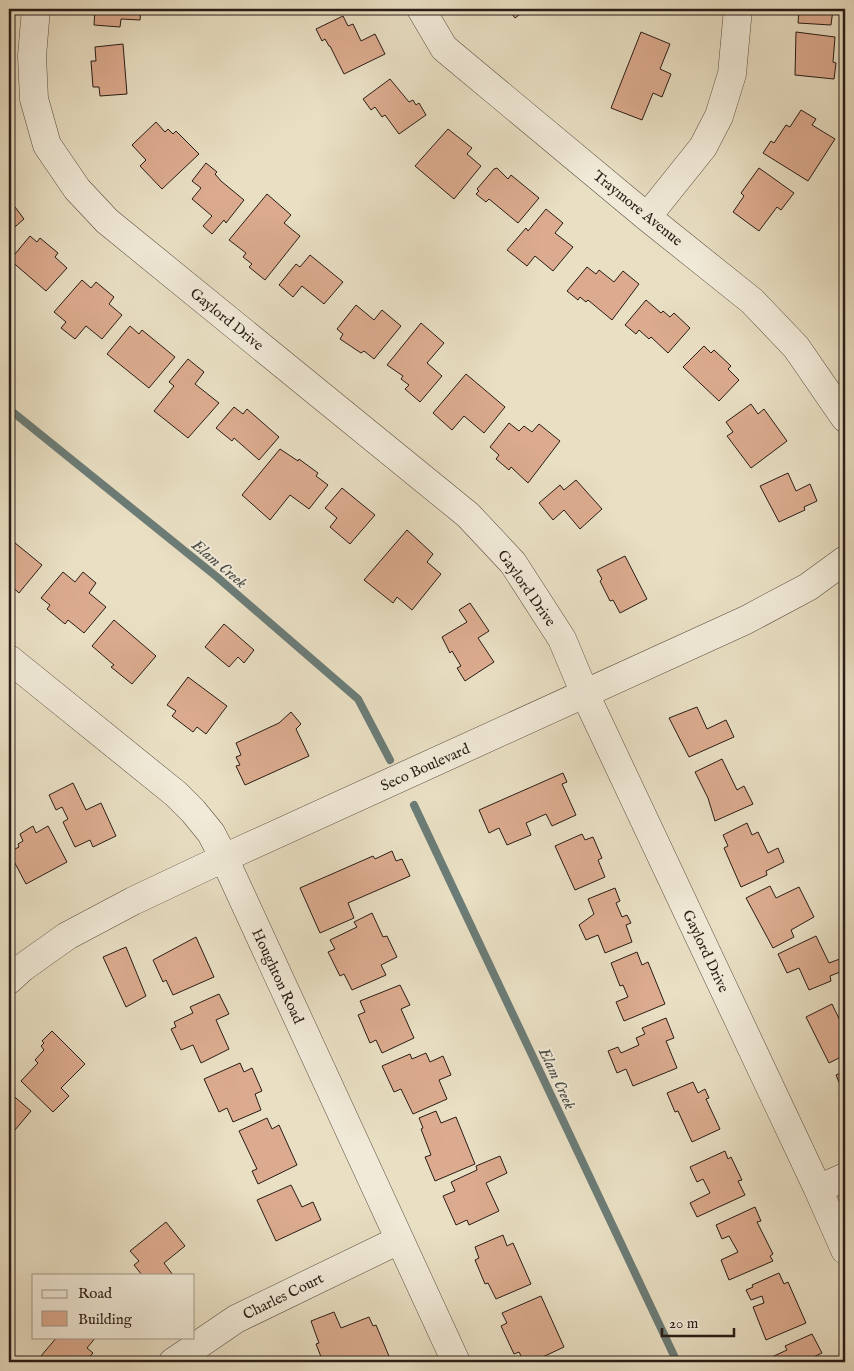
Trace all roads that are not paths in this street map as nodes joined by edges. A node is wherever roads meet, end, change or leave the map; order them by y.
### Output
1 (36, 9) edge
2 (421, 9) edge
3 (738, 9) edge
4 (647, 217) junction
5 (845, 418) edge
6 (845, 560) edge
7 (9, 658) edge
8 (585, 694) junction
9 (224, 858) junction
10 (9, 980) edge
11 (845, 1177) edge
12 (818, 1189) junction
13 (399, 1240) junction
14 (845, 1250) edge
15 (173, 1362) edge
16 (456, 1362) edge

1 - 8 street, Gaylord Drive
2 - 4 street, Traymore Avenue
3 - 4 street
4 - 5 street, Traymore Avenue
6 - 8 street, Seco Boulevard
7 - 9 street, Houghton Road
8 - 9 street, Seco Boulevard
8 - 12 street, Gaylord Drive
9 - 10 street, Seco Boulevard
9 - 13 street, Houghton Road
11 - 12 street
12 - 14 street, Gaylord Drive
13 - 15 street, Charles Court
13 - 16 street, Houghton Road

